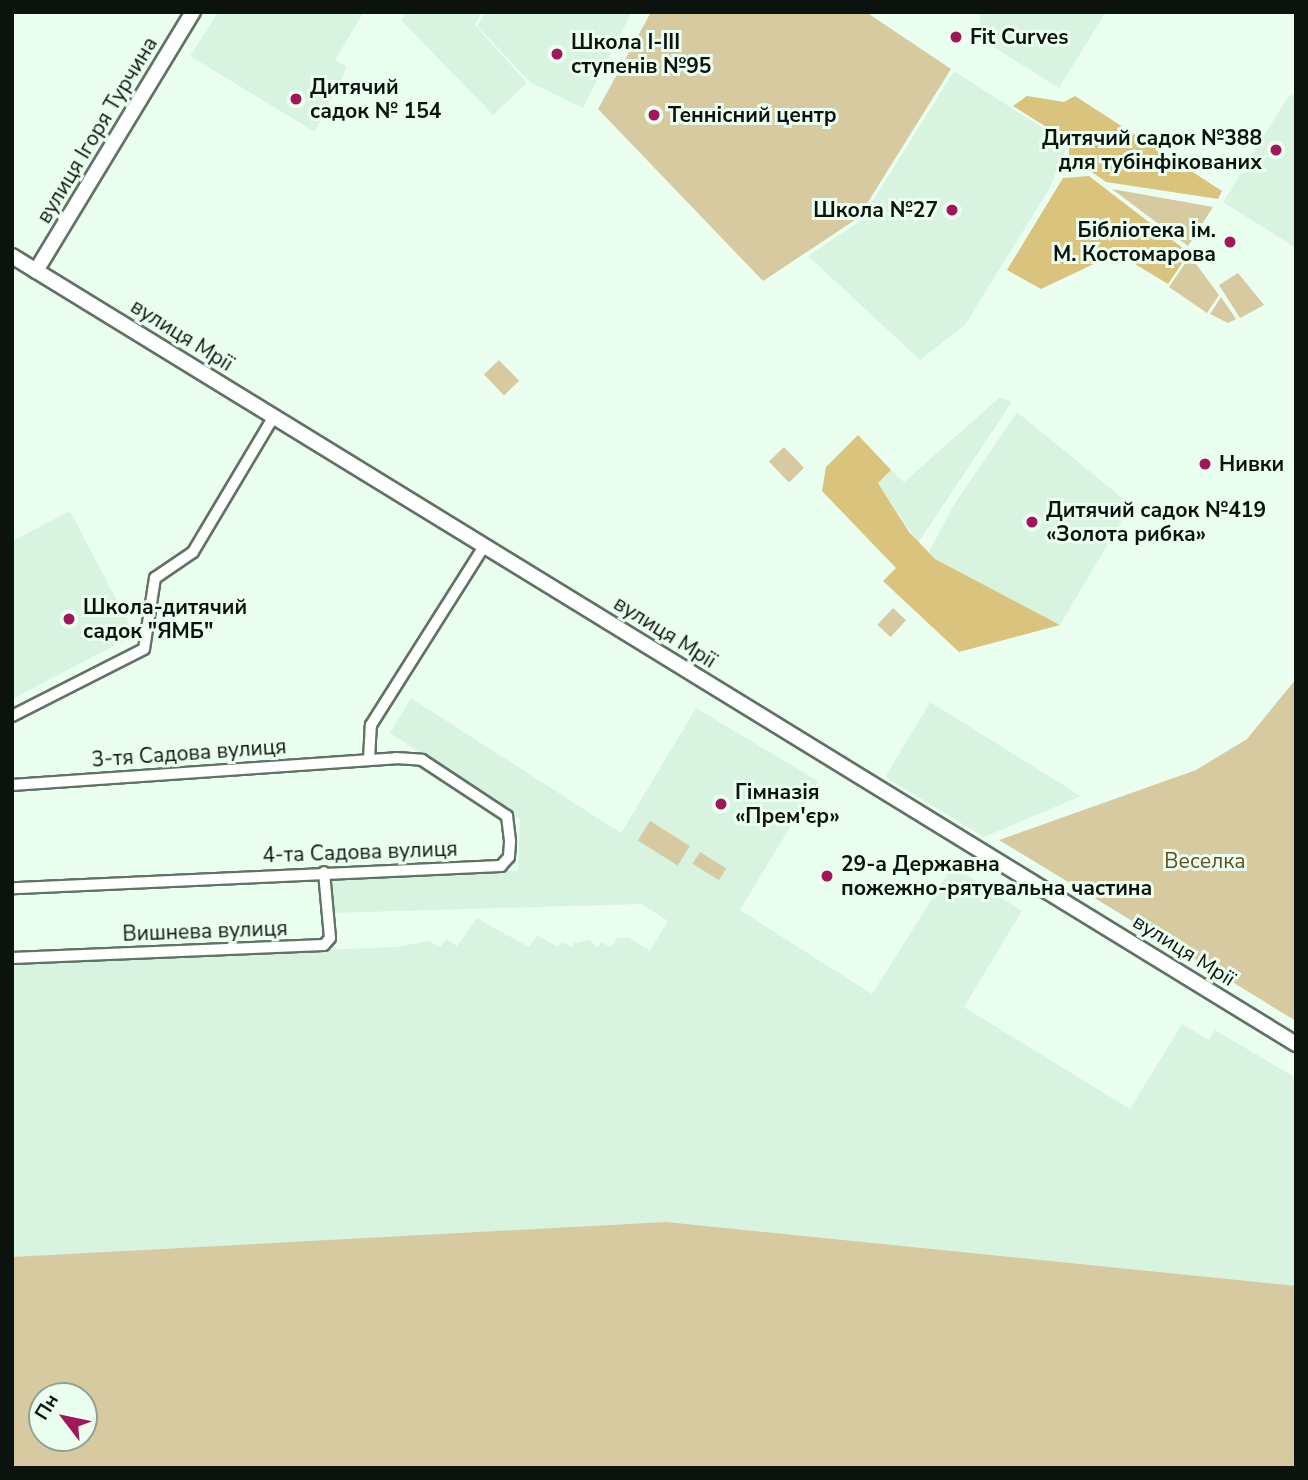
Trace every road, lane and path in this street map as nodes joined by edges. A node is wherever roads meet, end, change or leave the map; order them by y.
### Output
1 (193, 12) edge
2 (12, 256) edge
3 (36, 271) junction
4 (274, 416) junction
5 (484, 546) junction
6 (12, 716) edge
7 (369, 760) junction
8 (12, 785) edge
9 (324, 872) junction
10 (12, 888) edge
11 (12, 958) edge
12 (1296, 1044) edge

1 - 3 street, вулиця Ігоря Турчина
2 - 3 street, вулиця Мрії
3 - 4 street, вулиця Мрії
4 - 5 street, вулиця Мрії
4 - 6 street
5 - 7 street
5 - 12 street, вулиця Мрії
7 - 8 street, 3-тя Садова вулиця
7 - 9 street, 4-та Садова вулиця
9 - 10 street, 4-та Садова вулиця
9 - 11 street, Вишнева вулиця

